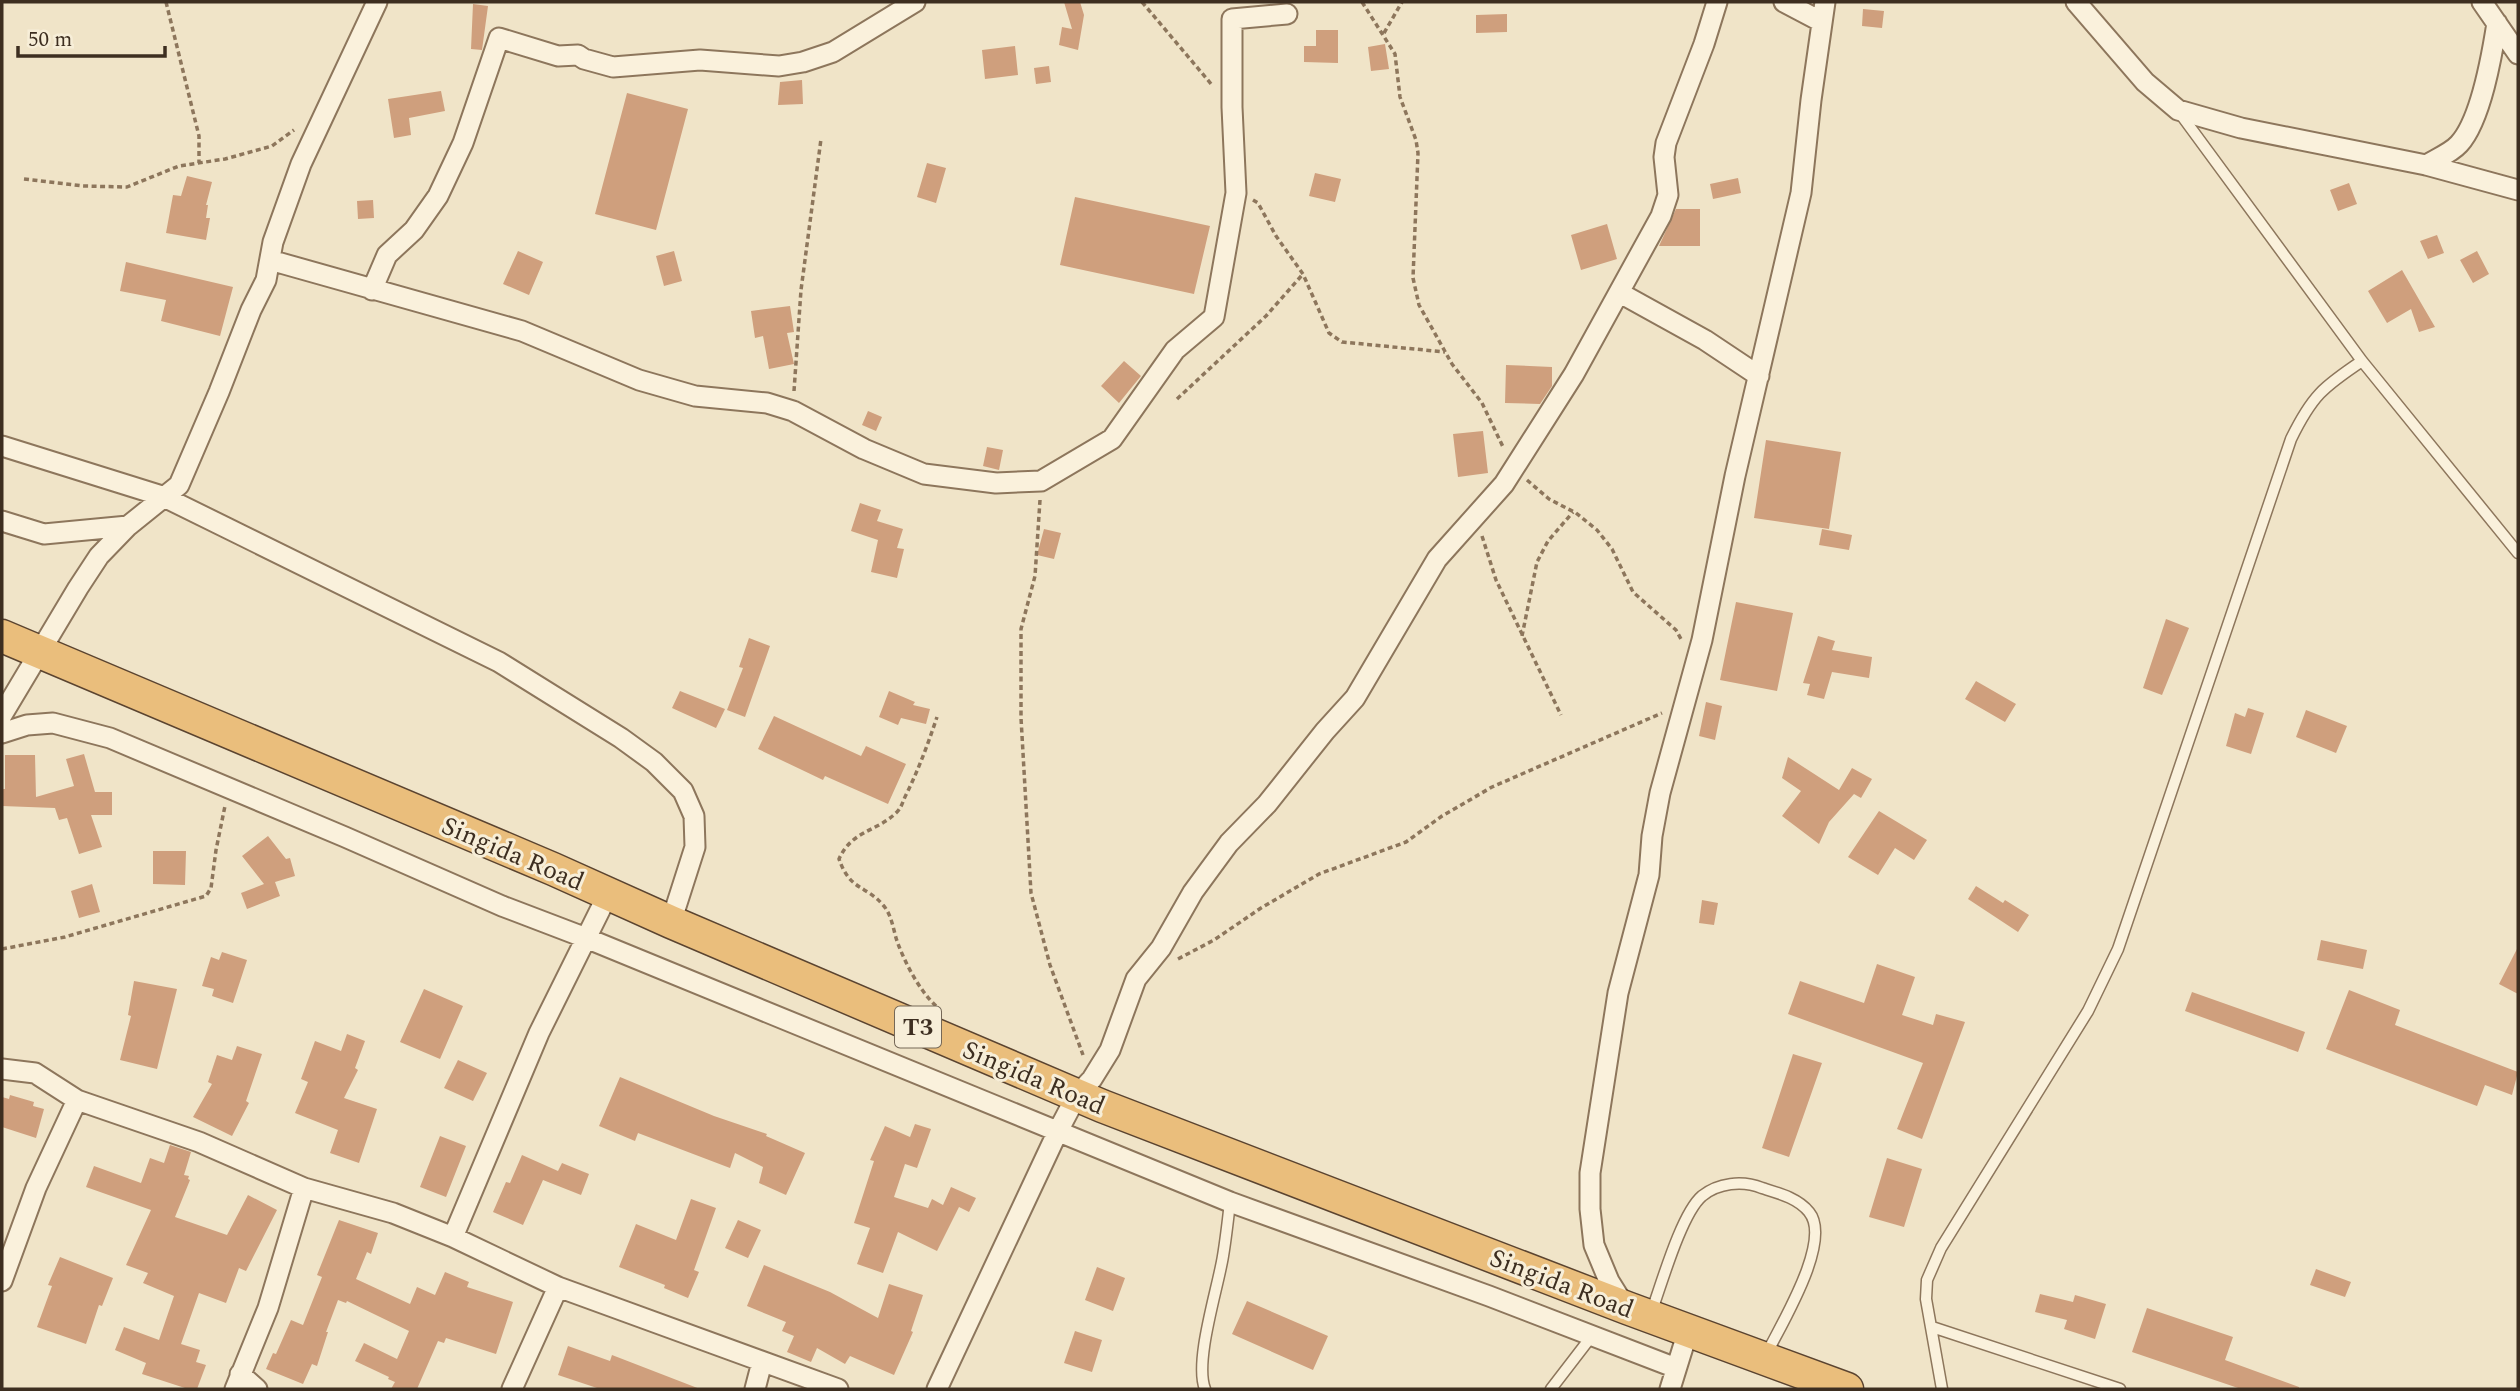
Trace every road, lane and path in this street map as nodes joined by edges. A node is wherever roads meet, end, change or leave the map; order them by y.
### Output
1 (166, 2) edge
2 (377, 2) edge
3 (915, 2) edge
4 (1142, 2) edge
5 (1362, 2) edge
6 (1402, 2) edge
7 (1717, 2) edge
8 (1784, 2) edge
9 (1825, 2) edge
10 (2076, 2) edge
11 (2482, 2) edge
12 (1287, 14) dead end
13 (1822, 22) junction
14 (2497, 23) junction
15 (1384, 33) junction
16 (2518, 54) edge
17 (1232, 107) junction
18 (2178, 110) junction
19 (294, 130) dead end
20 (821, 139) dead end
21 (199, 163) junction
22 (2426, 165) junction
23 (24, 179) dead end
24 (2518, 190) edge
25 (1236, 193) junction
26 (270, 260) junction
27 (1303, 274) junction
28 (372, 290) junction
29 (1620, 293) junction
30 (1445, 352) junction
31 (2362, 361) junction
32 (1759, 376) junction
33 (1177, 399) dead end
34 (793, 411) junction
35 (2, 446) edge
36 (1514, 468) junction
37 (1041, 481) junction
38 (162, 496) junction
39 (1573, 512) junction
40 (1476, 517) junction
41 (2, 521) edge
42 (128, 526) junction
43 (2518, 552) edge
44 (2, 636) edge
45 (1521, 637) junction
46 (41, 652) junction
47 (1692, 675) junction
48 (8, 691) edge
49 (1684, 706) junction
50 (2, 715) edge
51 (1560, 715) dead end
52 (937, 717) dead end
53 (2, 733) edge
54 (229, 787) junction
55 (608, 894) junction
56 (671, 922) junction
57 (586, 938) junction
58 (2, 948) edge
59 (1176, 960) dead end
60 (939, 1009) dead end
61 (2, 1069) edge
62 (1085, 1087) junction
63 (77, 1100) junction
64 (1058, 1131) junction
65 (304, 1188) junction
66 (1230, 1202) junction
67 (453, 1237) junction
68 (2, 1281) edge
69 (558, 1287) junction
70 (1638, 1313) junction
71 (1932, 1327) junction
72 (1688, 1331) junction
73 (1591, 1337) junction
74 (1764, 1359) junction
75 (762, 1362) junction
76 (1676, 1368) junction
77 (238, 1382) edge
78 (257, 1389) edge
79 (512, 1389) edge
80 (755, 1389) edge
81 (838, 1389) edge
82 (937, 1389) edge
83 (1205, 1389) edge
84 (1551, 1389) edge
85 (1670, 1389) edge
86 (1845, 1389) edge
87 (1942, 1389) edge
88 (2120, 1389) edge

1 - 21 path
2 - 26 street
3 - 28 street
4 - 17 path
5 - 15 path
6 - 15 path
7 - 29 street
8 - 13 street
9 - 13 street
10 - 18 street
11 - 14 street
12 - 17 street
13 - 32 street
14 - 16 street
14 - 22 street
15 - 30 path
17 - 25 street
18 - 22 street
18 - 31 lane
19 - 21 path
20 - 34 path
21 - 23 path
22 - 24 street
25 - 27 path
25 - 37 street
26 - 28 street
26 - 38 street
27 - 30 path
27 - 33 path
28 - 34 street
29 - 32 street
29 - 36 street
30 - 36 path
31 - 43 lane
31 - 71 lane
32 - 47 street
34 - 37 street
35 - 38 street
36 - 39 path
36 - 40 street
37 - 62 path
38 - 42 street
38 - 56 street
39 - 45 path
39 - 47 path
40 - 45 path
40 - 62 street
41 - 42 street
42 - 46 street
44 - 46 highway, Singida Road / T3
45 - 51 path
46 - 48 street
46 - 55 highway, Singida Road / T3
47 - 49 street
48 - 50 street
49 - 59 path
49 - 70 street
52 - 60 path
53 - 54 street
54 - 57 street
54 - 58 path
55 - 56 highway, Singida Road / T3
55 - 57 street
56 - 62 highway, Singida Road / T3
57 - 64 street
57 - 67 street
61 - 63 street
62 - 64 street
62 - 70 highway, Singida Road / T3
63 - 65 street
63 - 68 street
64 - 66 street
64 - 82 street
65 - 67 street
65 - 77 street
66 - 73 street
66 - 83 lane
67 - 69 street
69 - 75 street
69 - 79 street
70 - 72 highway, Singida Road / T3
70 - 74 lane
71 - 87 lane
71 - 88 lane
72 - 74 highway, Singida Road / T3
72 - 76 street
73 - 76 street
73 - 84 lane
74 - 86 highway, Singida Road / T3
75 - 80 street
75 - 81 street
76 - 85 street
77 - 78 street

